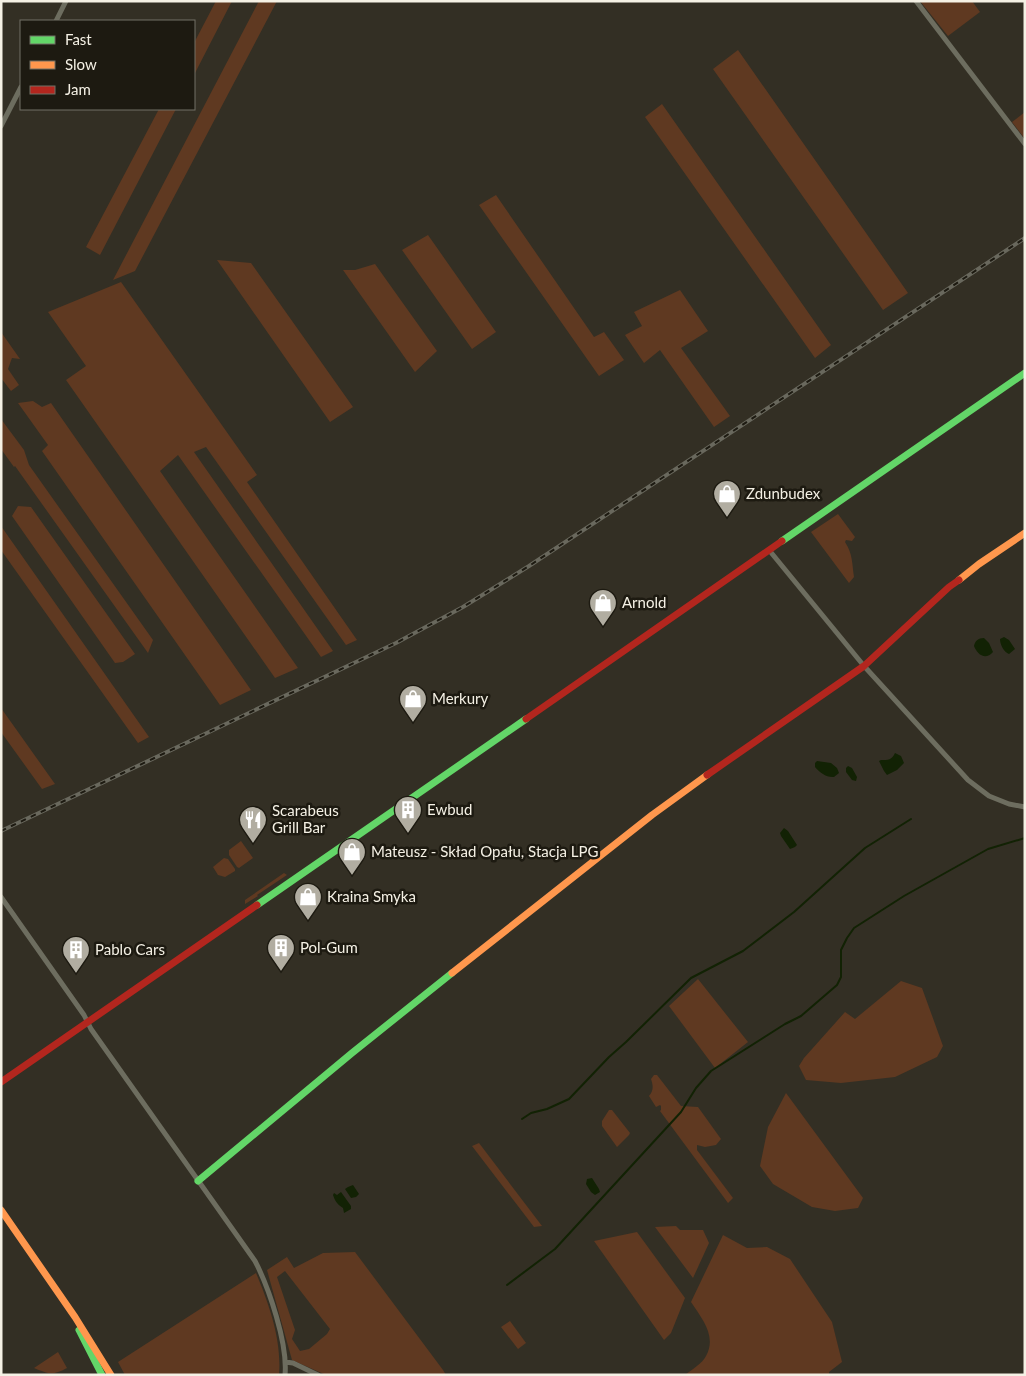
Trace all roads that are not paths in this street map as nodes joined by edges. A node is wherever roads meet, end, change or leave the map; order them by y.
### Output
1 (66, 1) edge
2 (916, 1) edge
3 (56, 20) edge
4 (20, 89) edge
5 (1, 126) edge
6 (1025, 144) edge
7 (1025, 373) edge
8 (1025, 534) edge
9 (770, 550) junction
10 (864, 666) junction
11 (1025, 807) edge
12 (1, 897) edge
13 (88, 1022) junction
14 (1, 1082) edge
15 (198, 1181) junction
16 (1, 1210) edge
17 (66, 1305) junction
18 (285, 1362) junction
19 (102, 1375) edge
20 (111, 1375) edge
21 (285, 1375) edge
22 (318, 1375) edge

1 - 3 street
2 - 6 street
4 - 5 street
7 - 9 main road
8 - 10 main road
9 - 10 street
9 - 13 main road
10 - 11 street
10 - 15 main road
12 - 13 street
13 - 14 main road
13 - 15 street
15 - 18 street
16 - 17 main road
17 - 19 main road
17 - 20 main road
18 - 21 street
18 - 22 street

